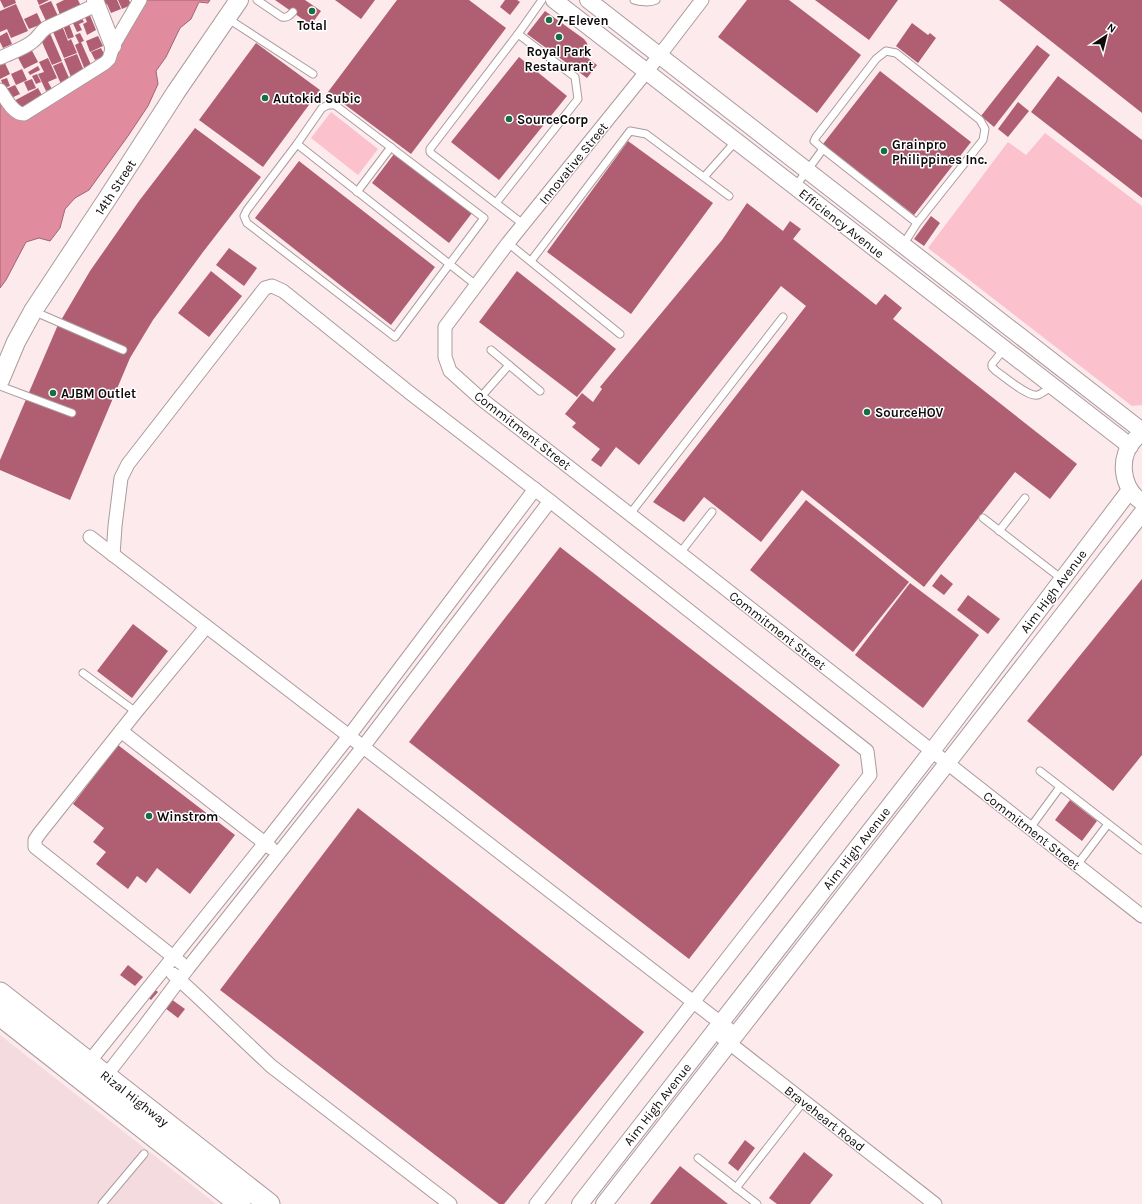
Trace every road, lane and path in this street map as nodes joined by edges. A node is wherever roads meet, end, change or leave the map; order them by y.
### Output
1 (140, 0) edge
2 (239, 0) edge
3 (257, 0) edge
4 (542, 0) edge
5 (554, 0) edge
6 (588, 0) edge
7 (634, 0) edge
8 (656, 0) edge
9 (702, 0) edge
10 (96, 2) edge
11 (293, 12) dead end
12 (227, 18) junction
13 (518, 34) junction
14 (113, 46) junction
15 (659, 56) junction
16 (0, 58) edge
17 (646, 71) junction
18 (313, 74) dead end
19 (0, 90) edge
20 (736, 141) junction
21 (297, 144) junction
22 (391, 147) junction
23 (823, 149) junction
24 (807, 170) junction
25 (704, 177) junction
26 (795, 187) junction
27 (357, 192) junction
28 (729, 196) dead end
29 (496, 203) junction
30 (917, 223) junction
31 (523, 224) junction
32 (508, 243) junction
33 (903, 245) junction
34 (531, 261) junction
35 (449, 264) junction
36 (476, 285) junction
37 (33, 310) junction
38 (783, 317) dead end
39 (445, 326) joint
40 (620, 334) dead end
41 (1004, 349) junction
42 (123, 350) dead end
43 (491, 350) dead end
44 (509, 365) junction
45 (0, 380) edge
46 (0, 386) edge
47 (1052, 386) junction
48 (540, 391) dead end
49 (480, 398) junction
50 (72, 413) dead end
51 (1142, 432) edge
52 (1130, 446) junction
53 (534, 489) junction
54 (1130, 490) junction
55 (1025, 498) dead end
56 (550, 501) junction
57 (1142, 502) edge
58 (712, 512) dead end
59 (1142, 513) edge
60 (630, 514) junction
61 (983, 518) dead end
62 (999, 531) junction
63 (90, 537) dead end
64 (680, 553) junction
65 (113, 555) junction
66 (1062, 579) junction
67 (206, 627) junction
68 (84, 673) dead end
69 (136, 712) junction
70 (122, 730) junction
71 (349, 736) junction
72 (363, 747) junction
73 (932, 751) junction
74 (948, 763) junction
75 (1040, 772) dead end
76 (1060, 787) junction
77 (1108, 824) junction
78 (1030, 828) junction
79 (266, 844) junction
80 (1142, 850) edge
81 (279, 854) junction
82 (1077, 865) junction
83 (1142, 916) edge
84 (174, 957) junction
85 (165, 968) junction
86 (188, 968) junction
87 (180, 980) junction
88 (0, 993) edge
89 (694, 1002) junction
90 (0, 1014) edge
91 (127, 1016) junction
92 (717, 1027) junction
93 (143, 1028) junction
94 (731, 1038) junction
95 (84, 1070) junction
96 (100, 1082) junction
97 (804, 1102) junction
98 (144, 1154) dead end
99 (698, 1158) dead end
100 (736, 1188) junction
101 (102, 1204) edge
102 (240, 1204) edge
103 (269, 1204) edge
104 (450, 1204) edge
105 (536, 1204) edge
106 (580, 1204) edge
107 (604, 1204) edge
108 (757, 1204) edge
109 (935, 1204) edge

1 - 14 street
2 - 12 main road, 14th Street
3 - 11 lane
4 - 13 lane
5 - 17 street, Efficiency Avenue
6 - 15 street, Efficiency Avenue
7 - 8 lane
9 - 15 street, Innovative Street
10 - 14 street
10 - 16 street
12 - 18 lane
12 - 37 main road, 14th Street
13 - 29 lane
13 - 29 lane
14 - 19 street
15 - 17 street, Innovative Street
15 - 24 street, Efficiency Avenue
17 - 20 street, Efficiency Avenue
17 - 31 street, Innovative Street
20 - 25 lane
20 - 26 street, Efficiency Avenue
21 - 22 lane
21 - 27 lane
21 - 35 lane
22 - 27 lane
22 - 35 lane
23 - 24 lane
23 - 30 lane
23 - 30 lane
24 - 26 lane
24 - 33 street, Efficiency Avenue
25 - 28 lane
25 - 34 lane
26 - 41 street, Efficiency Avenue
27 - 35 lane
29 - 31 lane
30 - 33 lane
31 - 32 street, Innovative Street
32 - 34 lane
32 - 36 street, Innovative Street
33 - 51 street, Efficiency Avenue
34 - 40 lane
35 - 36 lane
36 - 39 street, Innovative Street
37 - 42 lane
37 - 45 main road, 14th Street
38 - 60 lane
39 - 49 street, Commitment Street
41 - 47 street, Efficiency Avenue
41 - 47 lane
43 - 44 lane
44 - 48 lane
44 - 49 lane
46 - 50 lane
47 - 52 street, Efficiency Avenue
49 - 60 street, Commitment Street
51 - 52 street
52 - 54 street
53 - 56 street
53 - 65 street
53 - 71 street
54 - 57 street
54 - 66 street, Aim High Avenue
55 - 62 lane
56 - 72 street
56 - 89 street
58 - 64 lane
59 - 74 street, Aim High Avenue
60 - 64 street, Commitment Street
61 - 62 lane
62 - 66 lane
63 - 65 street, Braveheart Road
64 - 73 street, Commitment Street
65 - 67 street, Braveheart Road
66 - 73 street, Aim High Avenue
67 - 69 street
67 - 71 street, Braveheart Road
68 - 69 lane
69 - 70 street
70 - 79 street
70 - 84 street
71 - 72 street, Braveheart Road
71 - 79 street
72 - 81 street
72 - 89 street, Braveheart Road
73 - 74 street, Commitment Street
73 - 92 street, Aim High Avenue
74 - 78 street, Commitment Street
74 - 94 street, Aim High Avenue
75 - 76 lane
76 - 77 lane
76 - 78 lane
77 - 80 lane
77 - 82 lane
78 - 82 street, Commitment Street
79 - 81 street
79 - 84 street
81 - 86 street
82 - 83 street, Commitment Street
84 - 85 street
84 - 86 street
85 - 87 street
85 - 91 street
86 - 87 street
87 - 93 street
87 - 104 street
88 - 95 main road, Rizal Highway
89 - 92 street, Braveheart Road
89 - 105 street
90 - 95 main road, Rizal Highway
91 - 93 street
91 - 95 street
92 - 94 street, Braveheart Road
92 - 106 street, Aim High Avenue
93 - 96 street
94 - 97 street, Braveheart Road
94 - 107 street, Aim High Avenue
95 - 96 main road, Rizal Highway
96 - 102 main road, Rizal Highway
96 - 103 main road, Rizal Highway
97 - 100 lane
97 - 109 street, Braveheart Road
98 - 101 lane
99 - 100 lane
100 - 108 lane

